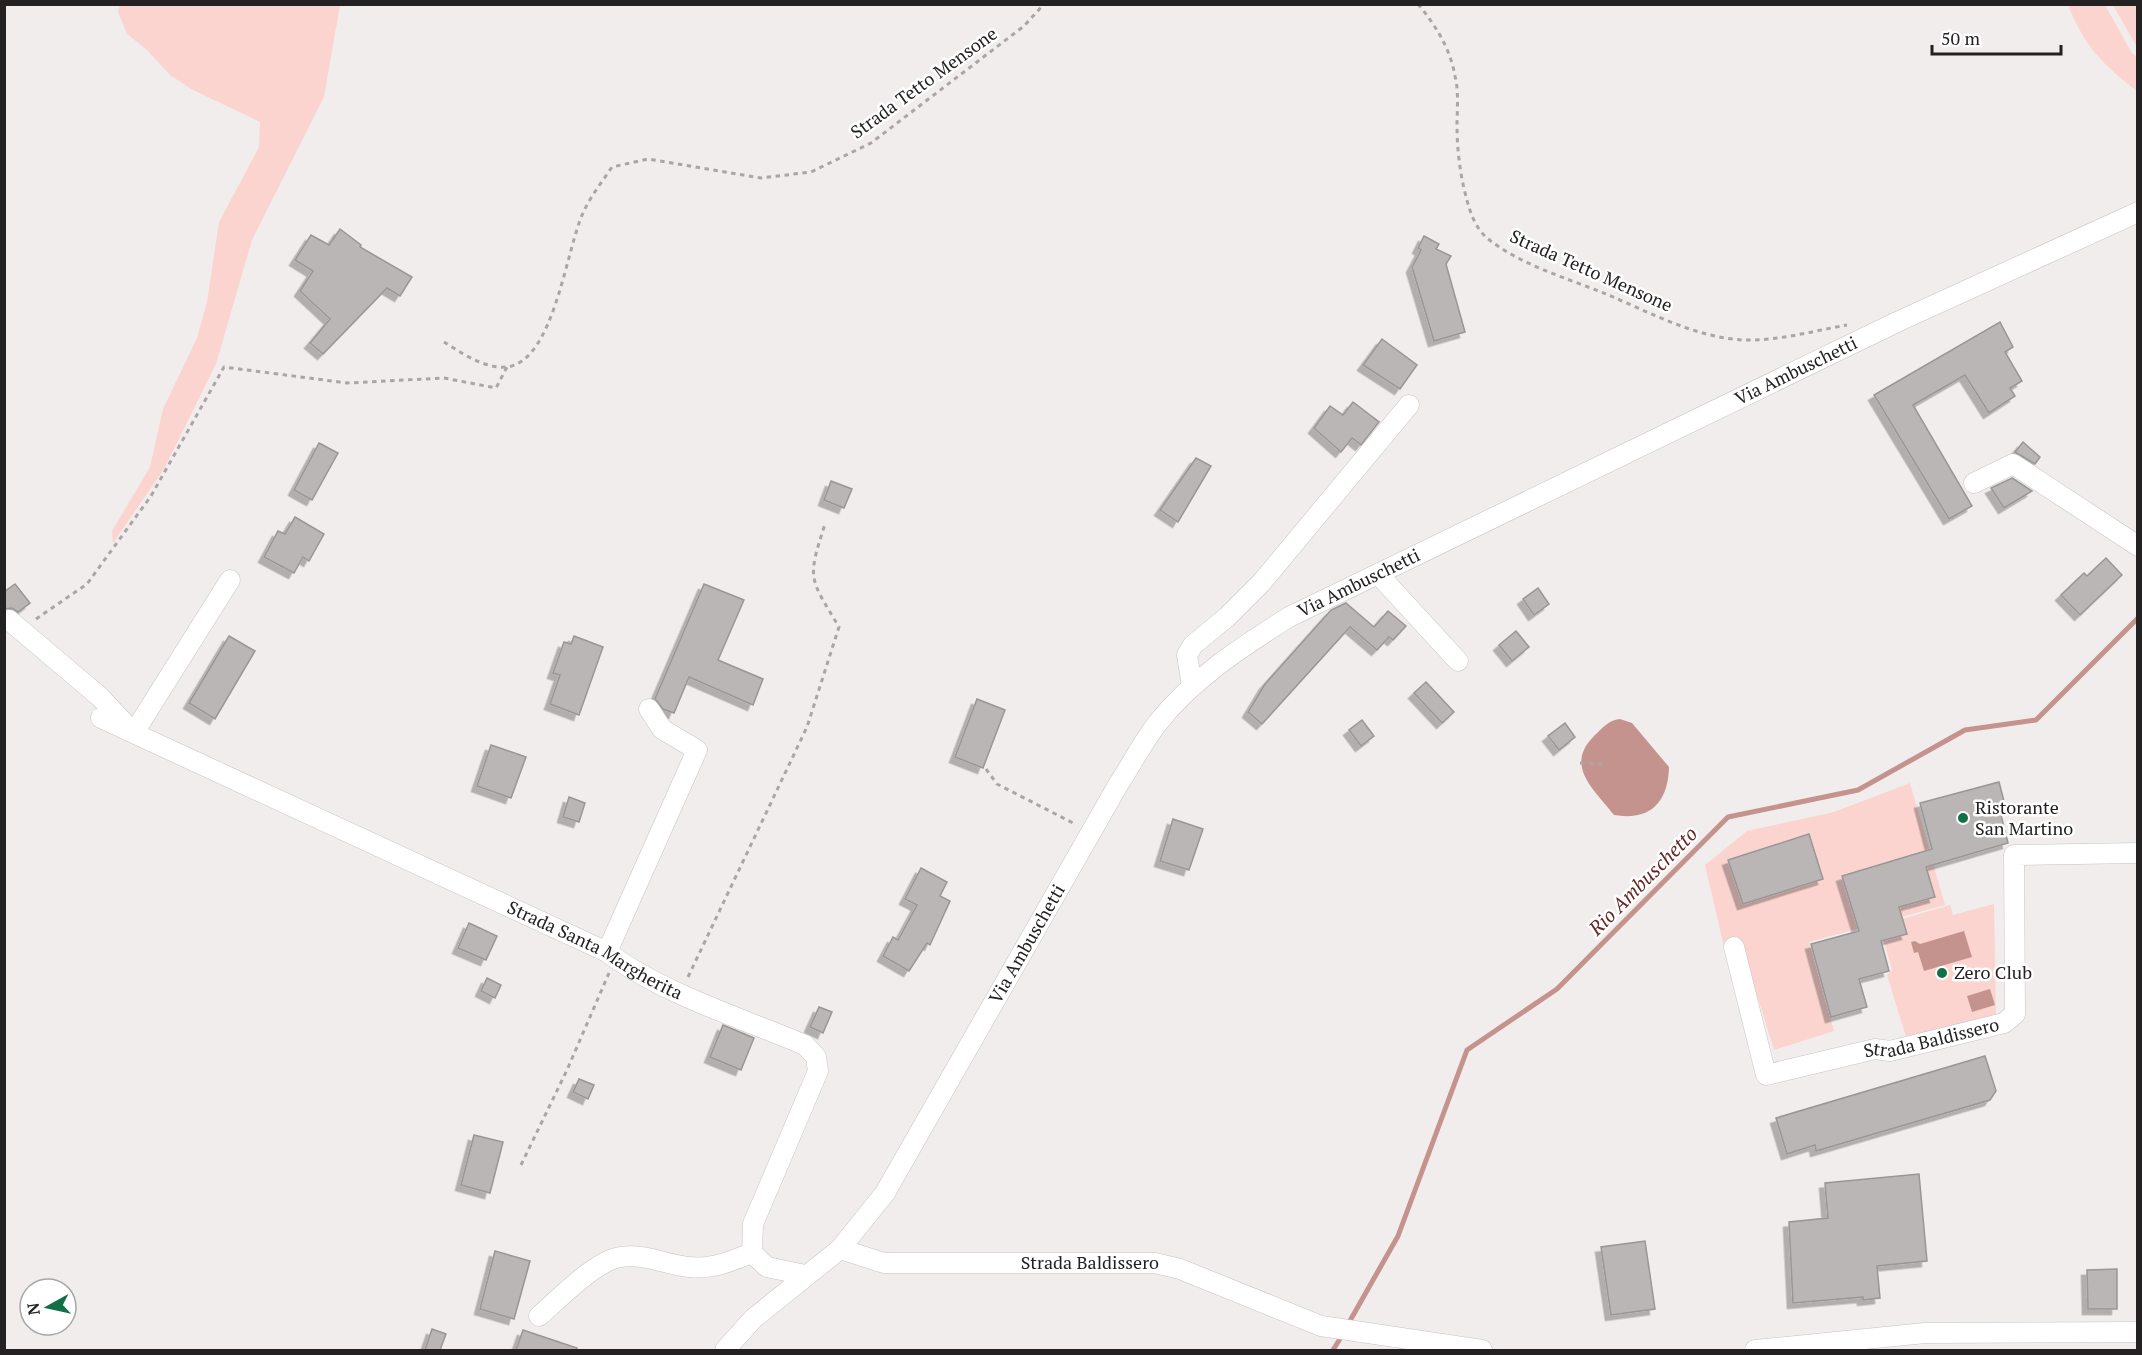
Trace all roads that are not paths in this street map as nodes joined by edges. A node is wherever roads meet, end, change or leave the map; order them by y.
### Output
1 (2138, 212) edge
2 (1409, 405) dead end
3 (1974, 483) dead end
4 (2138, 546) edge
5 (1378, 574) junction
6 (230, 580) dead end
7 (14, 625) road end
8 (1458, 661) dead end
9 (1192, 686) junction
10 (649, 709) dead end
11 (101, 718) dead end
12 (132, 730) junction
13 (2138, 853) edge
14 (1734, 947) dead end
15 (607, 952) junction
16 (840, 1249) junction
17 (752, 1253) junction
18 (805, 1275) junction
19 (538, 1316) dead end
20 (2138, 1332) edge
21 (725, 1350) edge
22 (1482, 1350) edge
23 (1755, 1350) edge

1 - 5 street, Via Ambuschetti
2 - 9 street
3 - 4 street
5 - 8 street
5 - 9 street, Via Ambuschetti
6 - 12 street
7 - 12 street
9 - 16 street, Via Ambuschetti
10 - 15 street
11 - 12 street, Strada Santa Margherita
12 - 15 street, Strada Santa Margherita
13 - 14 street, Strada Baldissero
15 - 17 street, Strada Santa Margherita
16 - 18 street
16 - 22 street, Strada Baldissero
17 - 18 street
17 - 19 street
18 - 21 street
20 - 23 street

